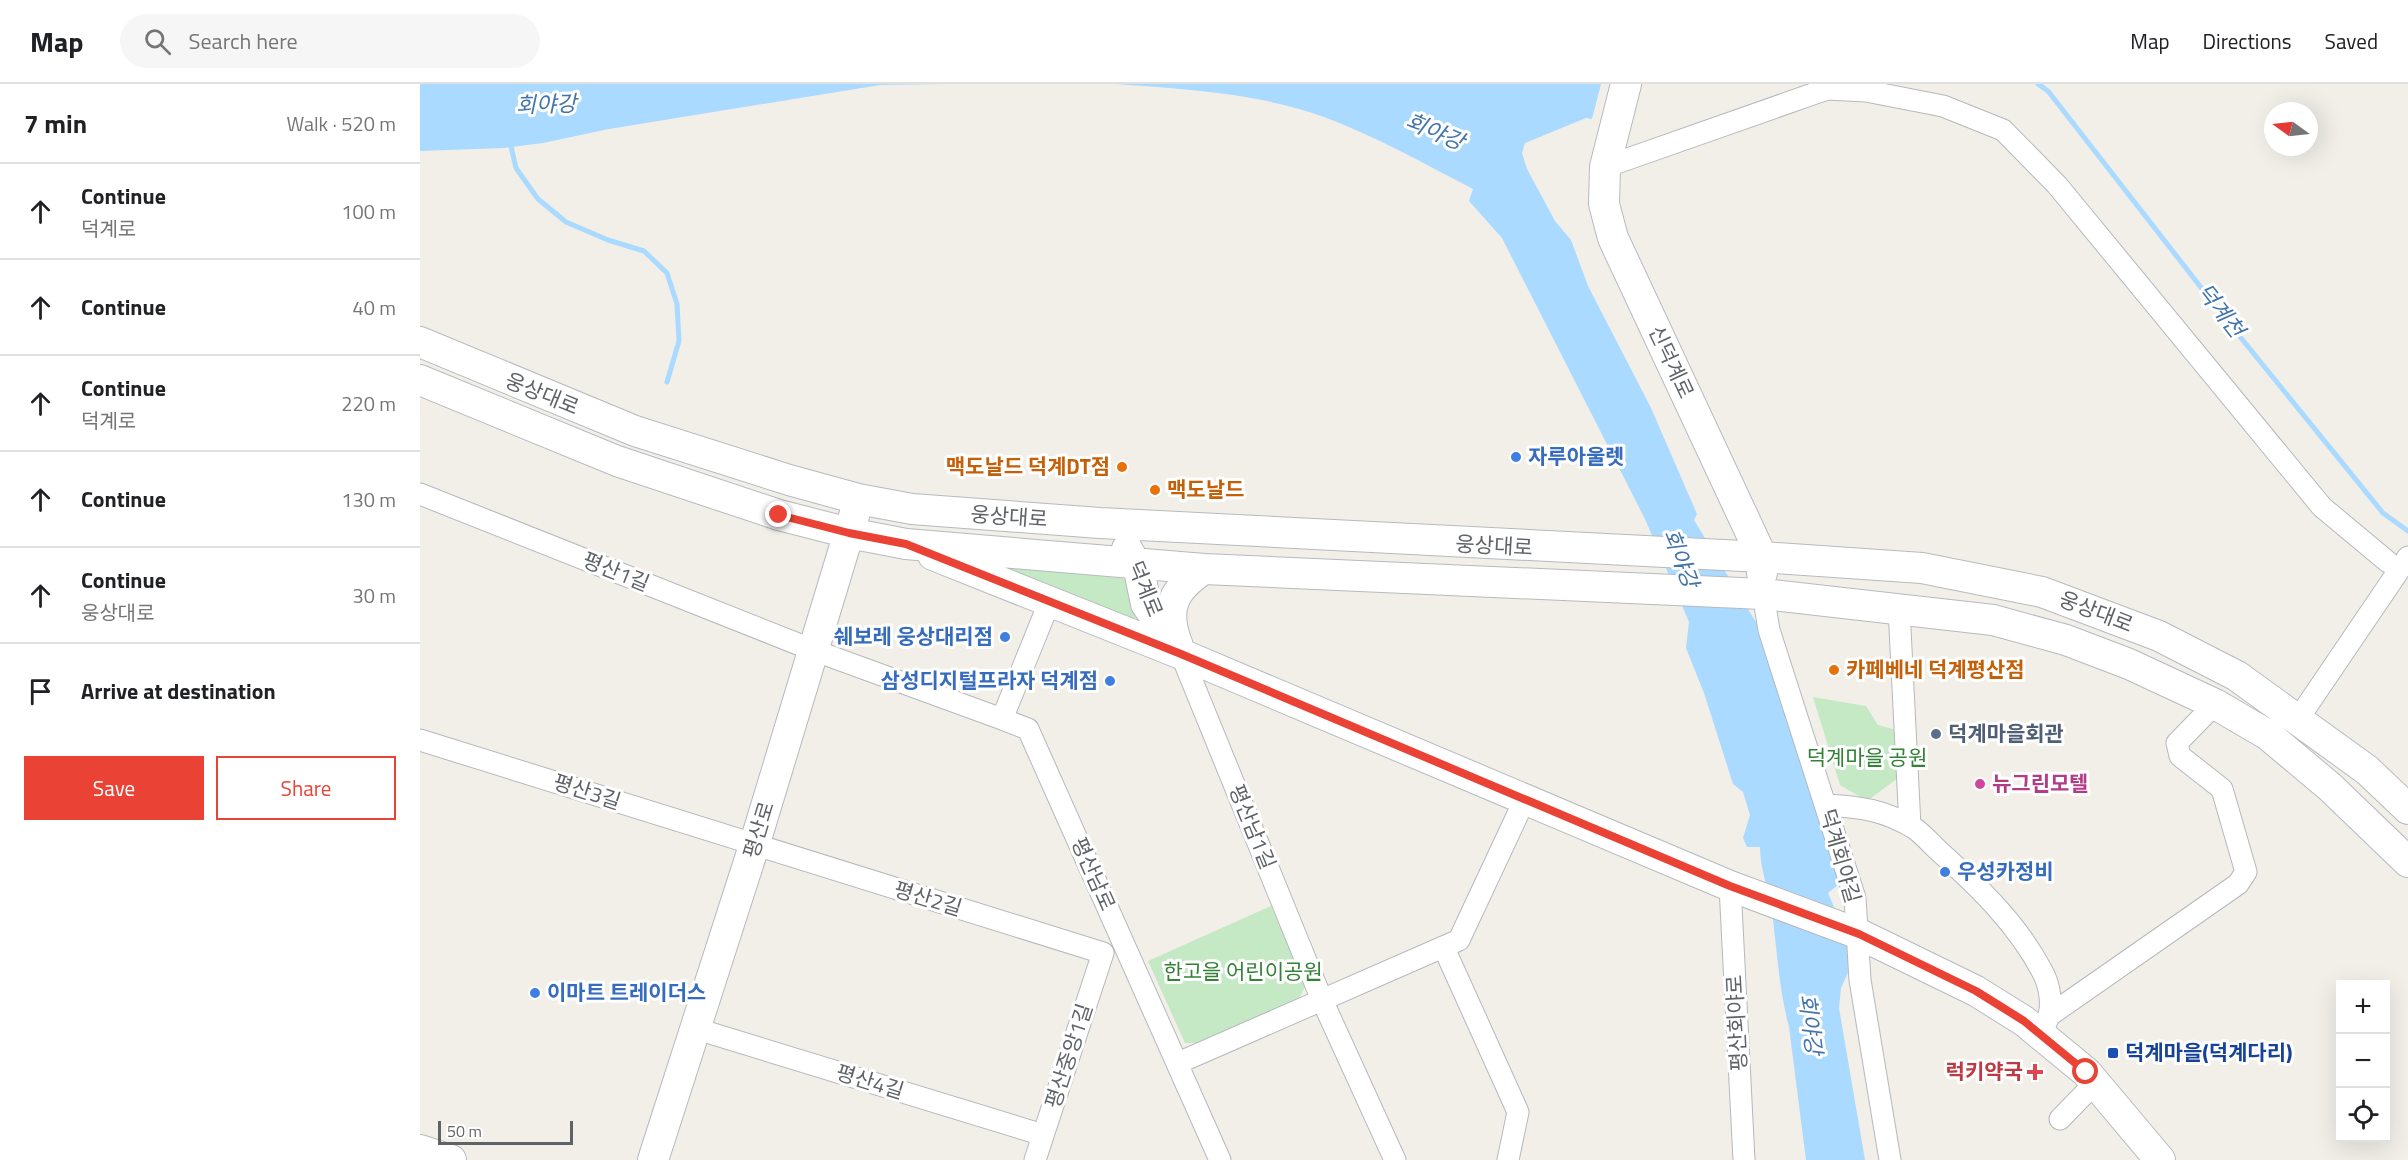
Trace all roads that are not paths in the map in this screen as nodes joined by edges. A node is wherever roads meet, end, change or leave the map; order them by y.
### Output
1 (1626, 84) edge
2 (1605, 167) junction
3 (420, 342) edge
4 (420, 380) edge
5 (420, 494) edge
6 (858, 499) junction
7 (1070, 521) junction
8 (849, 533) junction
9 (906, 544) junction
10 (1762, 557) junction
11 (2398, 559) edge
12 (1137, 565) junction
13 (1204, 569) junction
14 (1755, 594) junction
15 (1048, 603) junction
16 (1899, 609) junction
17 (813, 650) junction
18 (1181, 654) junction
19 (2215, 704) junction
20 (1002, 719) junction
21 (2298, 719) junction
22 (420, 740) edge
23 (1525, 799) junction
24 (1827, 805) junction
25 (2408, 809) edge
26 (1910, 826) junction
27 (754, 846) junction
28 (2408, 862) edge
29 (1737, 888) junction
30 (1852, 932) junction
31 (1124, 943) junction
32 (1444, 948) junction
33 (1103, 953) junction
34 (1322, 1000) junction
35 (2046, 1025) junction
36 (697, 1029) junction
37 (1178, 1063) junction
38 (2095, 1083) junction
39 (2060, 1119) dead end
40 (1043, 1135) junction
41 (420, 1150) edge
42 (451, 1160) edge
43 (653, 1160) edge
44 (1035, 1160) edge
45 (1220, 1160) edge
46 (1395, 1160) edge
47 (1508, 1160) edge
48 (1744, 1160) edge
49 (1890, 1160) edge
50 (2160, 1160) edge

1 - 2 main road, 신덕계로
2 - 10 main road, 신덕계로
2 - 11 street
3 - 6 main road, 웅상대로
4 - 8 main road, 웅상대로
5 - 17 street, 평산1길
6 - 7 main road, 웅상대로
6 - 8 main road, 평산로
7 - 10 main road, 웅상대로
7 - 12 main road, 덕계로
8 - 9 main road, 웅상대로
8 - 17 main road, 평산로
9 - 12 main road
9 - 15 main road
10 - 14 main road, 신덕계로
10 - 21 main road, 웅상대로
11 - 21 street
12 - 13 main road
12 - 18 main road, 덕계로
13 - 14 main road
13 - 18 main road
14 - 16 main road
14 - 24 street, 덕계회야길
15 - 18 main road
15 - 20 street
16 - 19 main road
16 - 26 street
17 - 20 street, 평산1길
17 - 27 main road, 평산로
18 - 23 main road
18 - 34 street, 평산남1길
19 - 28 main road
19 - 35 street
20 - 31 street, 평산남로
21 - 25 main road, 웅상대로
22 - 27 street, 평산3길
23 - 29 main road
23 - 32 street
24 - 26 street
24 - 30 street, 덕계회야길
26 - 35 street
27 - 33 street, 평산2길
27 - 36 main road, 평산로
29 - 30 main road
29 - 48 street, 평산회야로
30 - 35 main road
30 - 49 street, 덕계회야길
31 - 33 street
31 - 37 street, 평산남로
32 - 34 street
32 - 47 street
33 - 40 street, 평산중앙1길
34 - 37 street
34 - 46 street, 평산남1길
35 - 38 main road
36 - 40 street, 평산4길
36 - 43 main road, 평산로
37 - 45 street, 평산남로
38 - 39 street
38 - 50 main road
40 - 44 street, 평산중앙1길
41 - 42 main road

